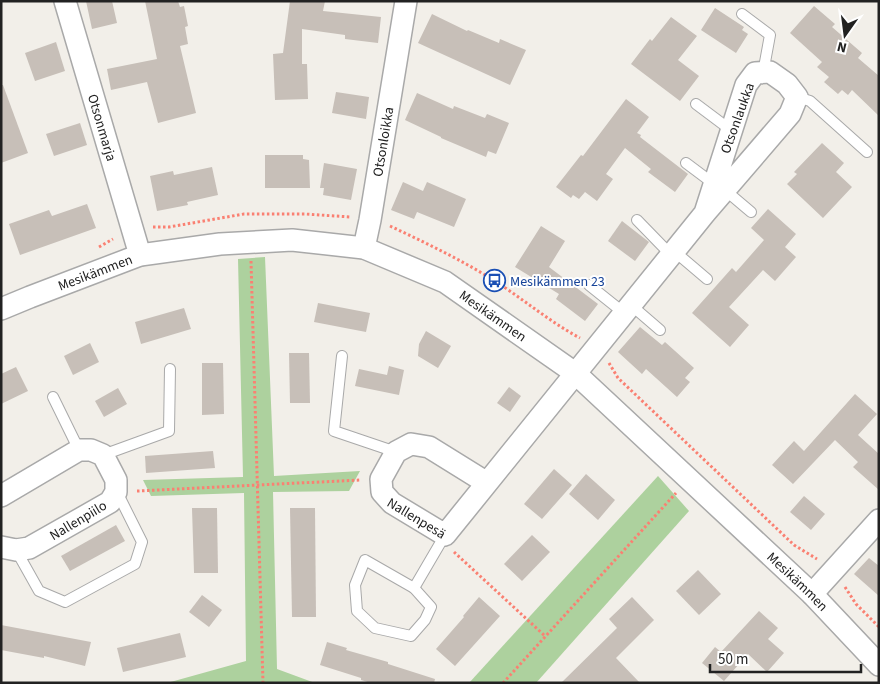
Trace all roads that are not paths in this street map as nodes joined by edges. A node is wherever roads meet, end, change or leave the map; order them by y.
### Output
1 (65, 1) edge
2 (406, 1) edge
3 (418, 1) edge
4 (742, 14) dead end
5 (401, 37) junction
6 (762, 73) junction
7 (797, 97) junction
8 (696, 104) dead end
9 (732, 131) junction
10 (867, 152) dead end
11 (686, 163) dead end
12 (720, 187) junction
13 (751, 212) dead end
14 (637, 220) dead end
15 (364, 248) junction
16 (673, 253) junction
17 (140, 255) junction
18 (707, 279) dead end
19 (589, 285) dead end
20 (1, 309) edge
21 (628, 309) junction
22 (660, 330) dead end
23 (342, 356) dead end
24 (170, 368) dead end
25 (575, 373) junction
26 (54, 397) dead end
27 (79, 450) junction
28 (396, 452) junction
29 (103, 454) junction
30 (487, 483) junction
31 (116, 492) junction
32 (1, 496) edge
33 (879, 520) edge
34 (445, 534) junction
35 (8, 548) edge
36 (414, 588) junction
37 (812, 594) junction
38 (879, 665) edge

1 - 17 street, Otsonmarja
2 - 5 street, Otsonloikka
3 - 5 street, Otsonloikka
4 - 6 lane
5 - 15 street, Otsonloikka
6 - 7 street, Otsonlaukka
6 - 9 street, Otsonlaukka
7 - 10 lane
7 - 12 street, Otsonlaukka
8 - 9 lane
9 - 12 street, Otsonlaukka
11 - 12 lane
12 - 13 lane
12 - 16 street, Otsonlaukka
14 - 16 lane
15 - 17 street, Mesikämmen
15 - 25 street, Mesikämmen
16 - 18 lane
16 - 21 street, Otsonlaukka
17 - 20 street, Mesikämmen
19 - 21 lane
21 - 22 lane
21 - 25 street, Otsonlaukka
23 - 28 lane
24 - 29 lane
25 - 30 street, Nallenpesä
25 - 37 street, Mesikämmen
26 - 27 lane
27 - 29 street
27 - 32 street
28 - 30 street
28 - 34 street, Nallenpesä
29 - 31 street, Nallenpiilo
30 - 34 street, Nallenpesä
31 - 35 street, Nallenpiilo
31 - 35 lane
33 - 37 street
34 - 36 lane
36 - 36 lane
37 - 38 street, Mesikämmen

